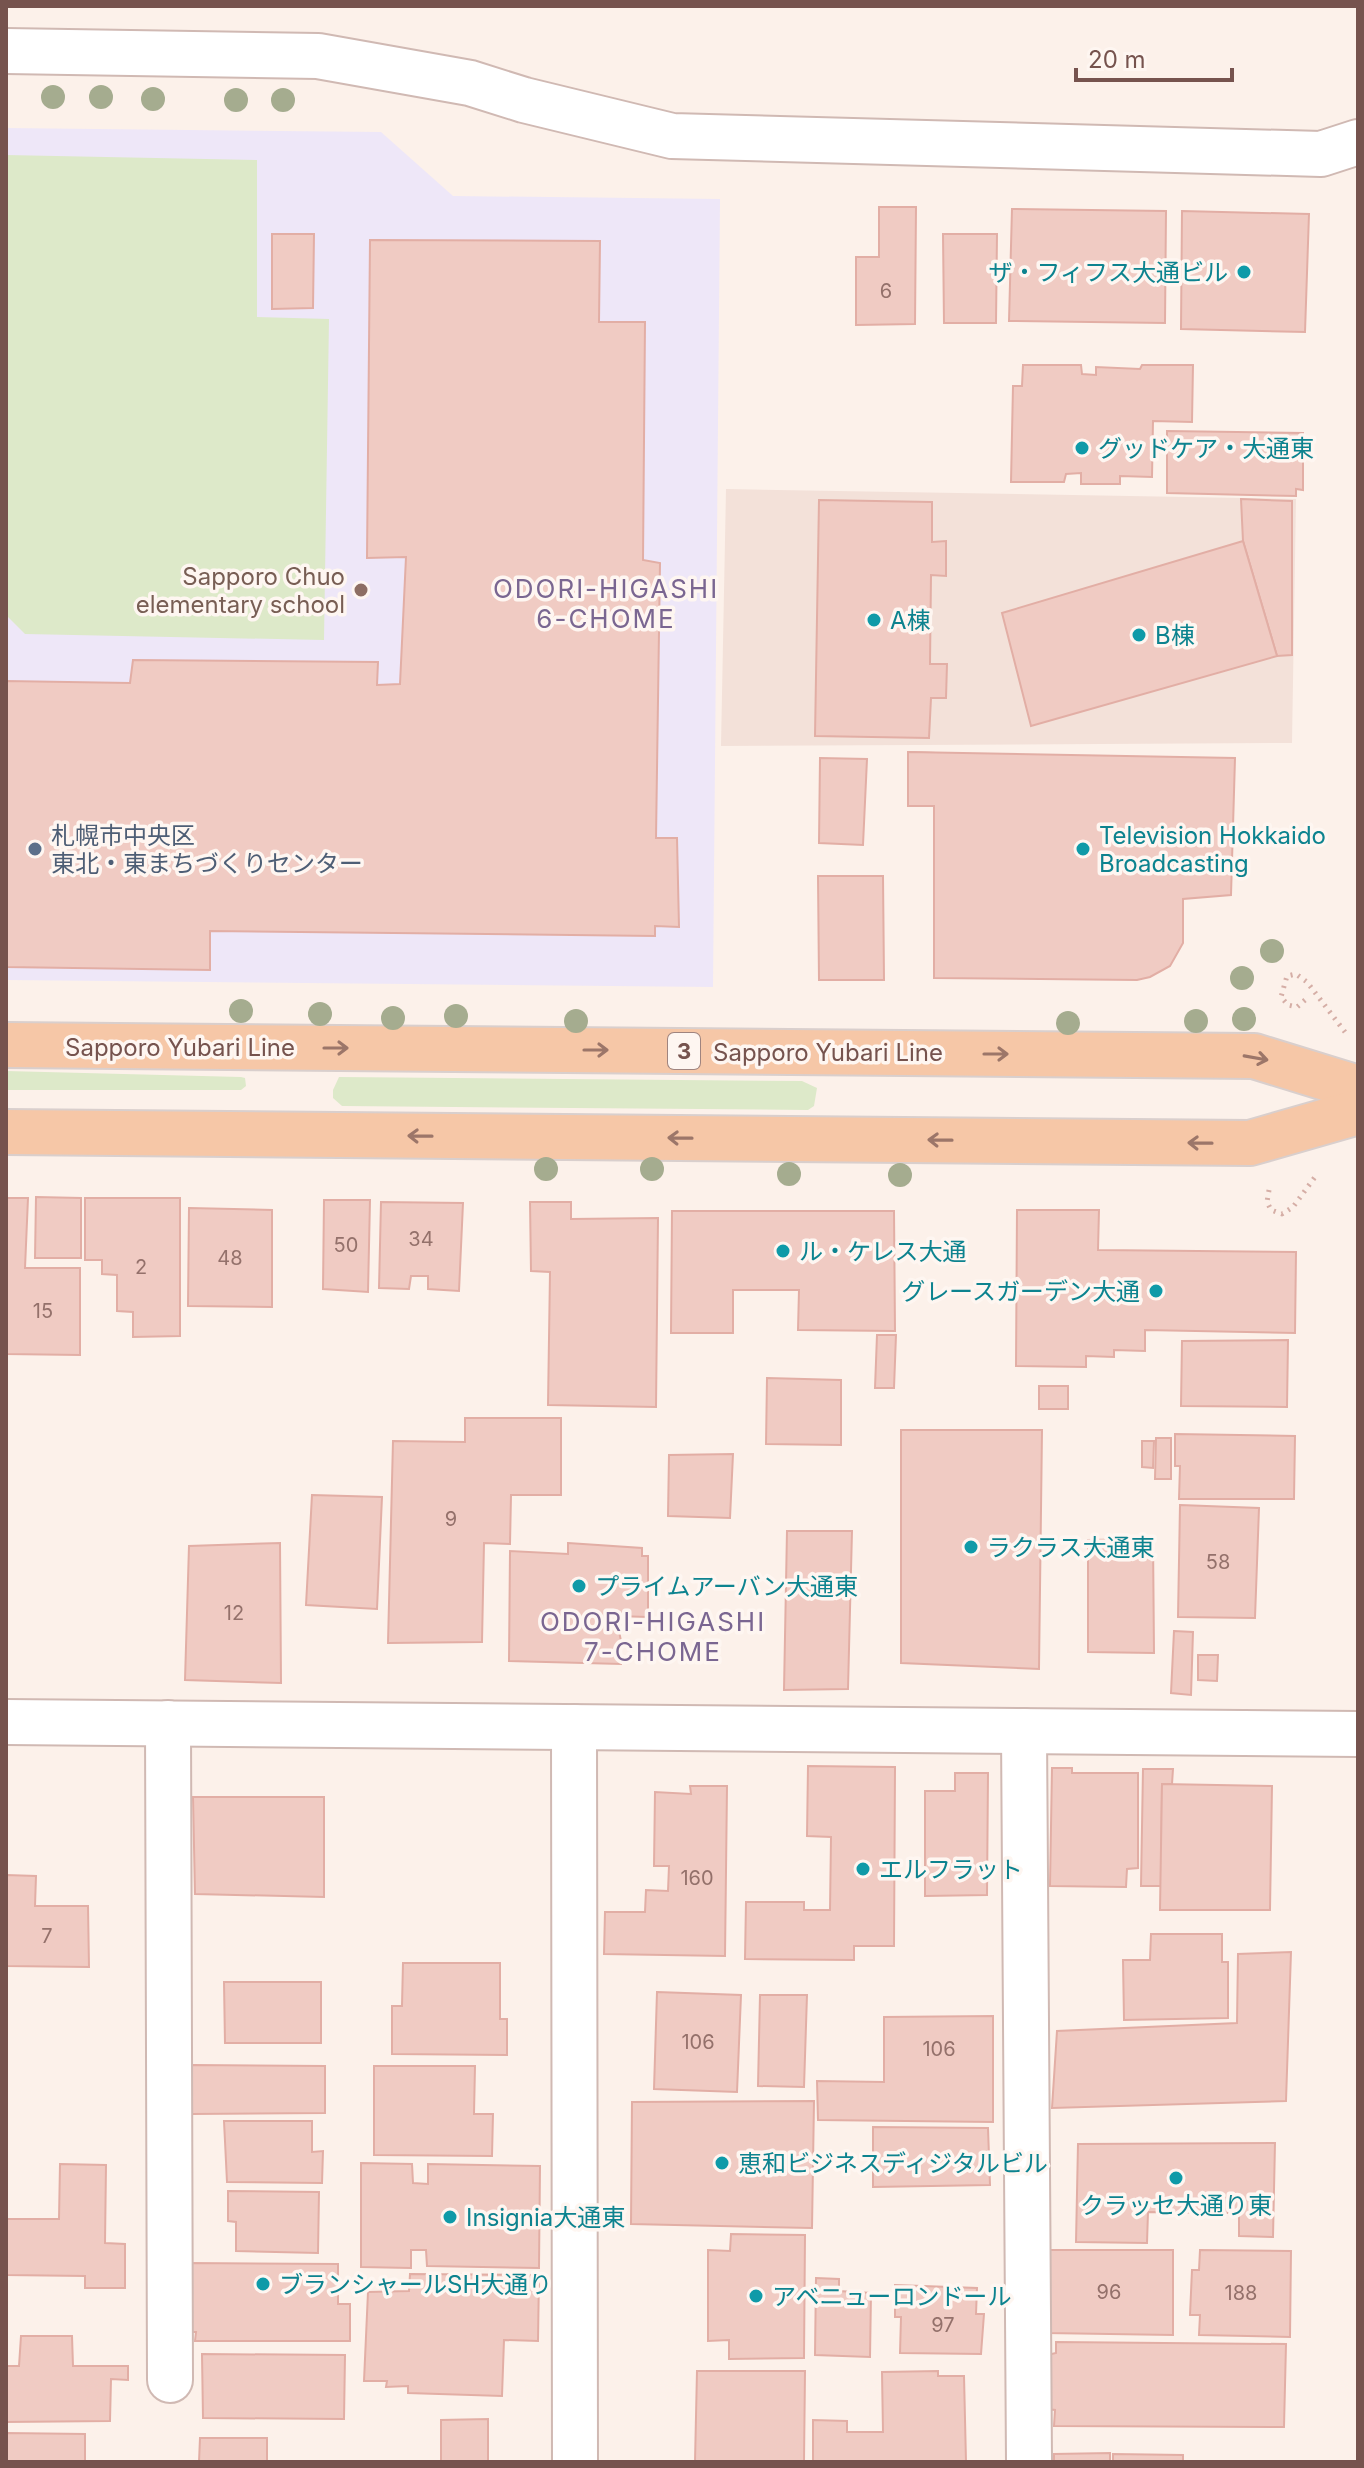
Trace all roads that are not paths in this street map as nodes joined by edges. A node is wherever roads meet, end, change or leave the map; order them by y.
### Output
1 (6, 51) edge
2 (1358, 142) edge
3 (6, 1045) edge
4 (1358, 1088) edge
5 (1358, 1112) edge
6 (6, 1132) edge
7 (6, 1722) edge
8 (168, 1723) junction
9 (574, 1727) junction
10 (1024, 1731) junction
11 (1358, 1734) edge
12 (170, 2380) dead end
13 (575, 2462) edge
14 (1029, 2462) edge

1 - 2 street
3 -> 4 main road, Sapporo Yubari Line / 3
5 -> 6 main road
7 - 8 street
8 - 9 street
8 - 12 street
9 - 10 street
9 - 13 street
10 - 11 street
10 - 14 street

